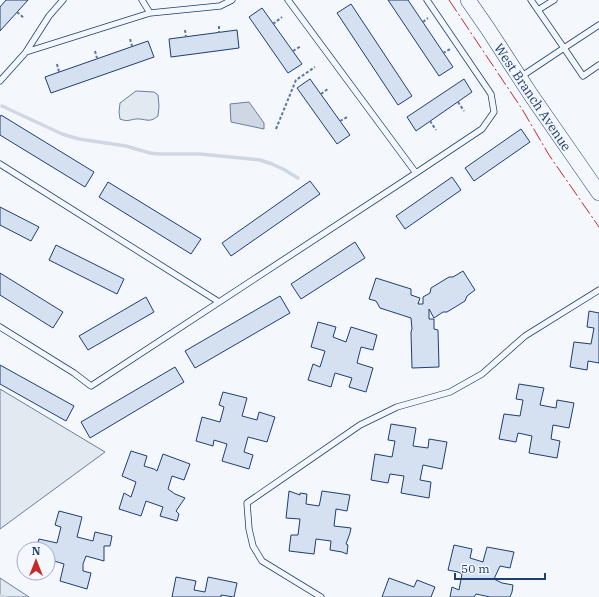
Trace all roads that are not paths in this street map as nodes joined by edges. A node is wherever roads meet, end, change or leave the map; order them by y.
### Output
1 (63, 0) edge
2 (142, 0) edge
3 (232, 0) edge
4 (288, 0) edge
5 (427, 0) edge
6 (468, 0) edge
7 (531, 0) edge
8 (554, 0) edge
9 (538, 10) junction
10 (150, 13) junction
11 (599, 25) edge
12 (564, 48) junction
13 (26, 52) junction
14 (599, 65) edge
15 (519, 78) junction
16 (0, 81) edge
17 (0, 164) edge
18 (416, 173) junction
19 (599, 193) edge
20 (599, 290) edge
21 (219, 302) junction
22 (0, 327) edge
23 (321, 597) edge

1 - 13 lane
2 - 10 lane
3 - 10 lane
4 - 18 lane
5 - 18 lane
6 - 15 street, West Branch Avenue
7 - 9 lane
8 - 9 lane
9 - 12 lane
10 - 13 lane
11 - 12 lane
12 - 14 lane
12 - 15 lane
13 - 16 lane
15 - 19 street, West Branch Avenue
17 - 21 lane
18 - 21 lane
20 - 23 lane
21 - 22 lane

